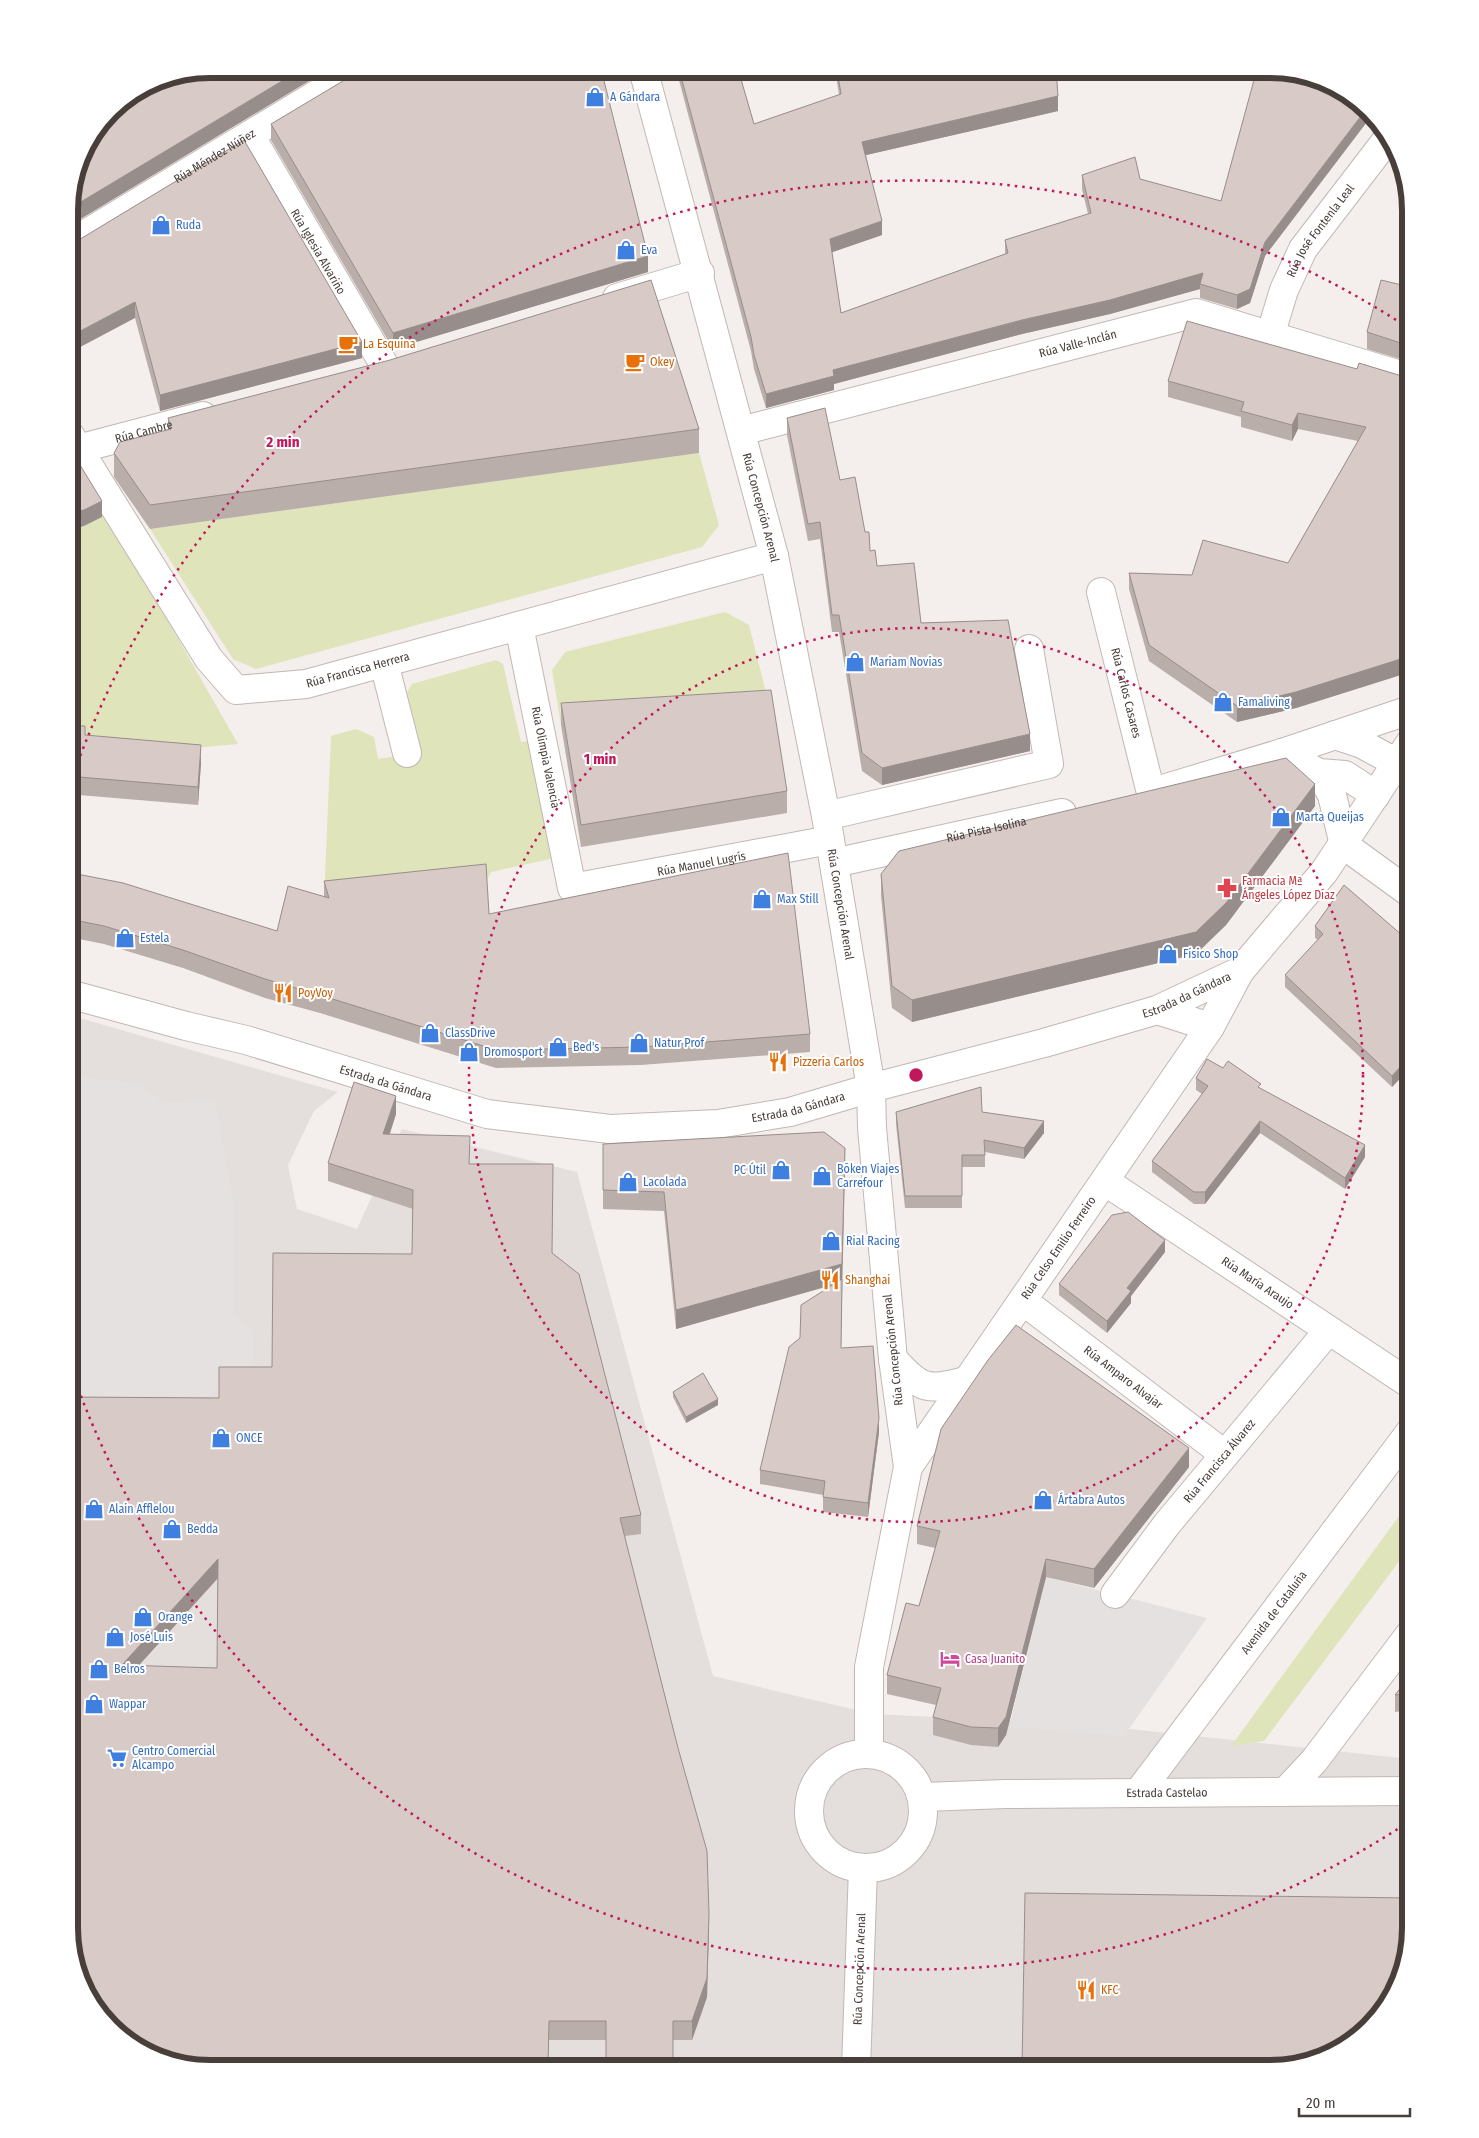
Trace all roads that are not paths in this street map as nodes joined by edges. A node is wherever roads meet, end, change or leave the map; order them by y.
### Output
1 (344, 78) edge
2 (646, 78) edge
3 (250, 134) junction
4 (1384, 144) edge
5 (78, 239) edge
6 (700, 273) junction
7 (589, 306) edge
8 (1270, 336) junction
9 (413, 360) edge
10 (386, 368) junction
11 (357, 376) edge
12 (1402, 376) edge
13 (232, 408) edge
14 (741, 430) junction
15 (78, 440) edge
16 (78, 447) edge
17 (774, 556) junction
18 (1101, 592) dead end
19 (519, 626) junction
20 (1028, 649) dead end
21 (384, 662) junction
22 (1402, 713) edge
23 (1335, 736) junction
24 (407, 753) dead end
25 (1282, 753) junction
26 (1402, 753) edge
27 (1402, 756) edge
28 (1319, 772) junction
29 (1151, 793) junction
30 (1376, 796) junction
31 (1123, 799) edge
32 (1084, 808) edge
33 (830, 839) junction
34 (1344, 845) junction
35 (1402, 887) edge
36 (572, 888) joint
37 (1240, 971) junction
38 (78, 996) edge
39 (1156, 1010) junction
40 (1210, 1027) junction
41 (871, 1088) junction
42 (1106, 1182) junction
43 (1023, 1301) junction
44 (1328, 1331) junction
45 (893, 1360) junction
46 (1402, 1379) edge
47 (969, 1380) junction
48 (1402, 1443) edge
49 (1224, 1454) junction
50 (908, 1467) junction
51 (1114, 1594) dead end
52 (1402, 1645) edge
53 (869, 1754) junction
54 (1402, 1791) edge
55 (1285, 1792) junction
56 (1138, 1793) junction
57 (923, 1798) junction
58 (863, 1868) junction
59 (856, 2060) edge

1 - 3 street, Rúa Méndez Núñez
2 - 6 street, Rúa Concepción Arenal
3 - 5 street, Rúa Méndez Núñez
3 - 10 street, Rúa Iglesia Alvariño
4 - 8 street, Rúa José Fontenla Leal
6 - 7 street
6 - 14 street, Rúa Concepción Arenal
8 - 12 street, Rúa Valle-Inclán
8 - 14 street, Rúa Valle-Inclán
9 - 10 street
10 - 11 street
13 - 15 street, Rúa Cambre
14 - 17 street, Rúa Concepción Arenal
16 - 21 street, Rúa Francisca Herrera
17 - 19 street, Rúa Francisca Herrera
17 - 33 street, Rúa Concepción Arenal
18 - 29 street, Rúa Carlos Casares
19 - 21 street, Rúa Francisca Herrera
19 - 36 street, Rúa Olimpia Valencia
20 - 33 street
21 - 24 street
22 - 23 street
23 - 25 street
23 - 26 street
25 - 28 street
25 - 29 street
27 - 30 street, Estrada da Gándara
28 - 30 street
28 - 34 street
29 - 31 street
30 - 34 street, Estrada da Gándara
32 - 33 street, Rúa Pista Isolina
33 - 36 street, Rúa Manuel Lugrís
33 - 41 street, Rúa Concepción Arenal
34 - 35 street
34 - 37 street, Estrada da Gándara
37 - 39 street, Estrada da Gándara
37 - 40 street, Rúa Celso Emilio Ferreiro
38 - 41 street, Estrada da Gándara
39 - 40 street
39 - 41 street, Estrada da Gándara
40 - 42 street, Rúa Celso Emilio Ferreiro
41 - 45 street, Rúa Concepción Arenal
42 - 43 street, Rúa Celso Emilio Ferreiro
42 - 44 street, Rúa María Araujo
43 - 47 street, Rúa Celso Emilio Ferreiro
43 - 49 street, Rúa Amparo Alvajar
44 - 46 street, Rúa María Araujo
44 - 49 street, Rúa Francisca Álvarez
45 - 47 street
45 - 50 street, Rúa Concepción Arenal
47 - 50 street, Rúa Celso Emilio Ferreiro
48 - 56 street, Avenida de Cataluña
49 - 51 street, Rúa Francisca Álvarez
50 - 53 street, Rúa Concepción Arenal
52 - 55 street
53 - 57 street
53 - 58 street
54 - 55 street, Estrada Castelao
55 - 56 street, Estrada Castelao
56 - 57 street, Estrada Castelao
57 - 58 street
58 - 59 street, Rúa Concepción Arenal

